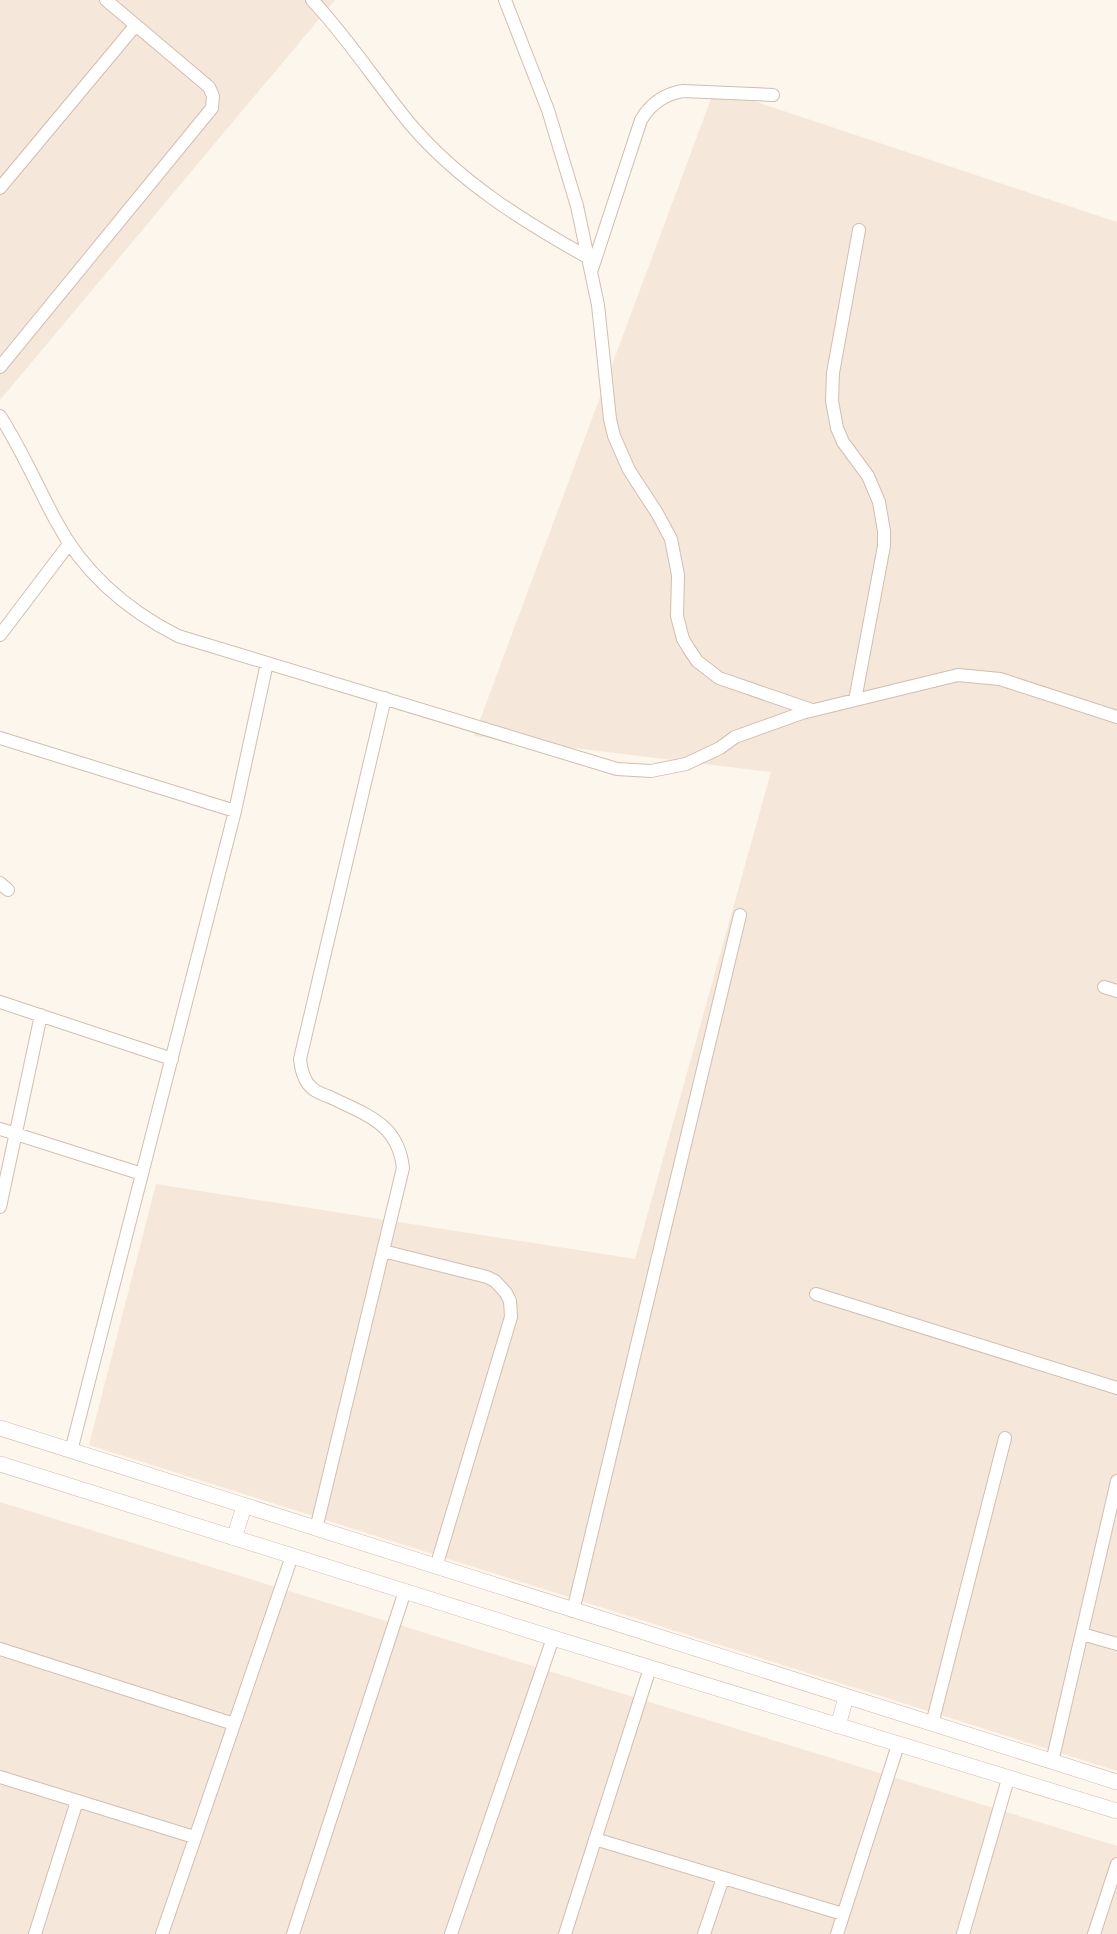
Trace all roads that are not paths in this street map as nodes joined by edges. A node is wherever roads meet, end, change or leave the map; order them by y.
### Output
1 (106, 0) edge
2 (312, 0) edge
3 (505, 0) edge
4 (135, 26) junction
5 (772, 95) dead end
6 (0, 188) edge
7 (859, 230) dead end
8 (590, 264) junction
9 (0, 367) edge
10 (0, 416) edge
11 (69, 544) junction
12 (0, 635) edge
13 (267, 663) junction
14 (385, 698) junction
15 (855, 700) junction
16 (813, 710) junction
17 (1117, 717) edge
18 (0, 738) edge
19 (235, 811) junction
20 (740, 915) dead end
21 (1104, 987) dead end
22 (1117, 991) edge
23 (0, 1002) edge
24 (40, 1015) junction
25 (172, 1059) junction
26 (0, 1129) edge
27 (15, 1134) junction
28 (142, 1174) junction
29 (0, 1207) edge
30 (383, 1251) junction
31 (816, 1294) dead end
32 (1117, 1388) edge
33 (0, 1428) edge
34 (1005, 1438) dead end
35 (71, 1451) junction
36 (0, 1464) edge
37 (1117, 1481) edge
38 (244, 1507) junction
39 (1113, 1514) edge
40 (316, 1529) junction
41 (234, 1538) junction
42 (292, 1556) junction
43 (436, 1568) junction
44 (405, 1592) junction
45 (573, 1611) junction
46 (1082, 1634) junction
47 (553, 1638) junction
48 (1117, 1644) edge
49 (0, 1649) edge
50 (650, 1668) junction
51 (846, 1697) junction
52 (234, 1724) junction
53 (933, 1724) junction
54 (838, 1726) junction
55 (898, 1745) junction
56 (1052, 1762) junction
57 (0, 1777) edge
58 (1008, 1779) junction
59 (1117, 1782) edge
60 (77, 1801) junction
61 (1117, 1812) edge
62 (194, 1837) junction
63 (595, 1839) junction
64 (1117, 1864) edge
65 (723, 1878) junction
66 (843, 1914) junction
67 (35, 1934) edge
68 (162, 1934) edge
69 (293, 1934) edge
70 (451, 1934) edge
71 (564, 1934) edge
72 (704, 1934) edge
73 (837, 1934) edge
74 (963, 1934) edge
75 (1094, 1934) edge

1 - 4 street
2 - 8 street
3 - 8 street
4 - 6 street
4 - 9 street
5 - 8 street
7 - 15 street
8 - 16 street
10 - 11 street
11 - 12 street
11 - 13 street
13 - 14 street
13 - 19 street
14 - 16 street
14 - 30 street
15 - 16 street
15 - 17 street
18 - 19 street
19 - 25 street
20 - 45 street
21 - 22 street
23 - 24 street
24 - 25 street
24 - 27 street
25 - 28 street
26 - 27 street
27 - 28 street
27 - 29 street
28 - 35 street
30 - 40 street
30 - 43 street
31 - 32 street
33 - 35 street
34 - 53 street
35 - 38 street
36 - 41 street
37 - 39 street
38 - 40 street
38 - 41 street
39 - 46 street
40 - 43 street
41 - 42 street
42 - 44 street
42 - 52 street
43 - 45 street
44 - 47 street
44 - 69 street
45 - 51 street
46 - 48 street
46 - 56 street
47 - 50 street
47 - 70 street
49 - 52 street
50 - 54 street
50 - 63 street
51 - 53 street
51 - 54 street
52 - 62 street
53 - 56 street
54 - 55 street
55 - 58 street
55 - 66 street
56 - 59 street
57 - 60 street
58 - 61 street
58 - 74 street
60 - 62 street
60 - 67 street
62 - 68 street
63 - 65 street
63 - 71 street
64 - 75 street
65 - 66 street
65 - 72 street
66 - 73 street

